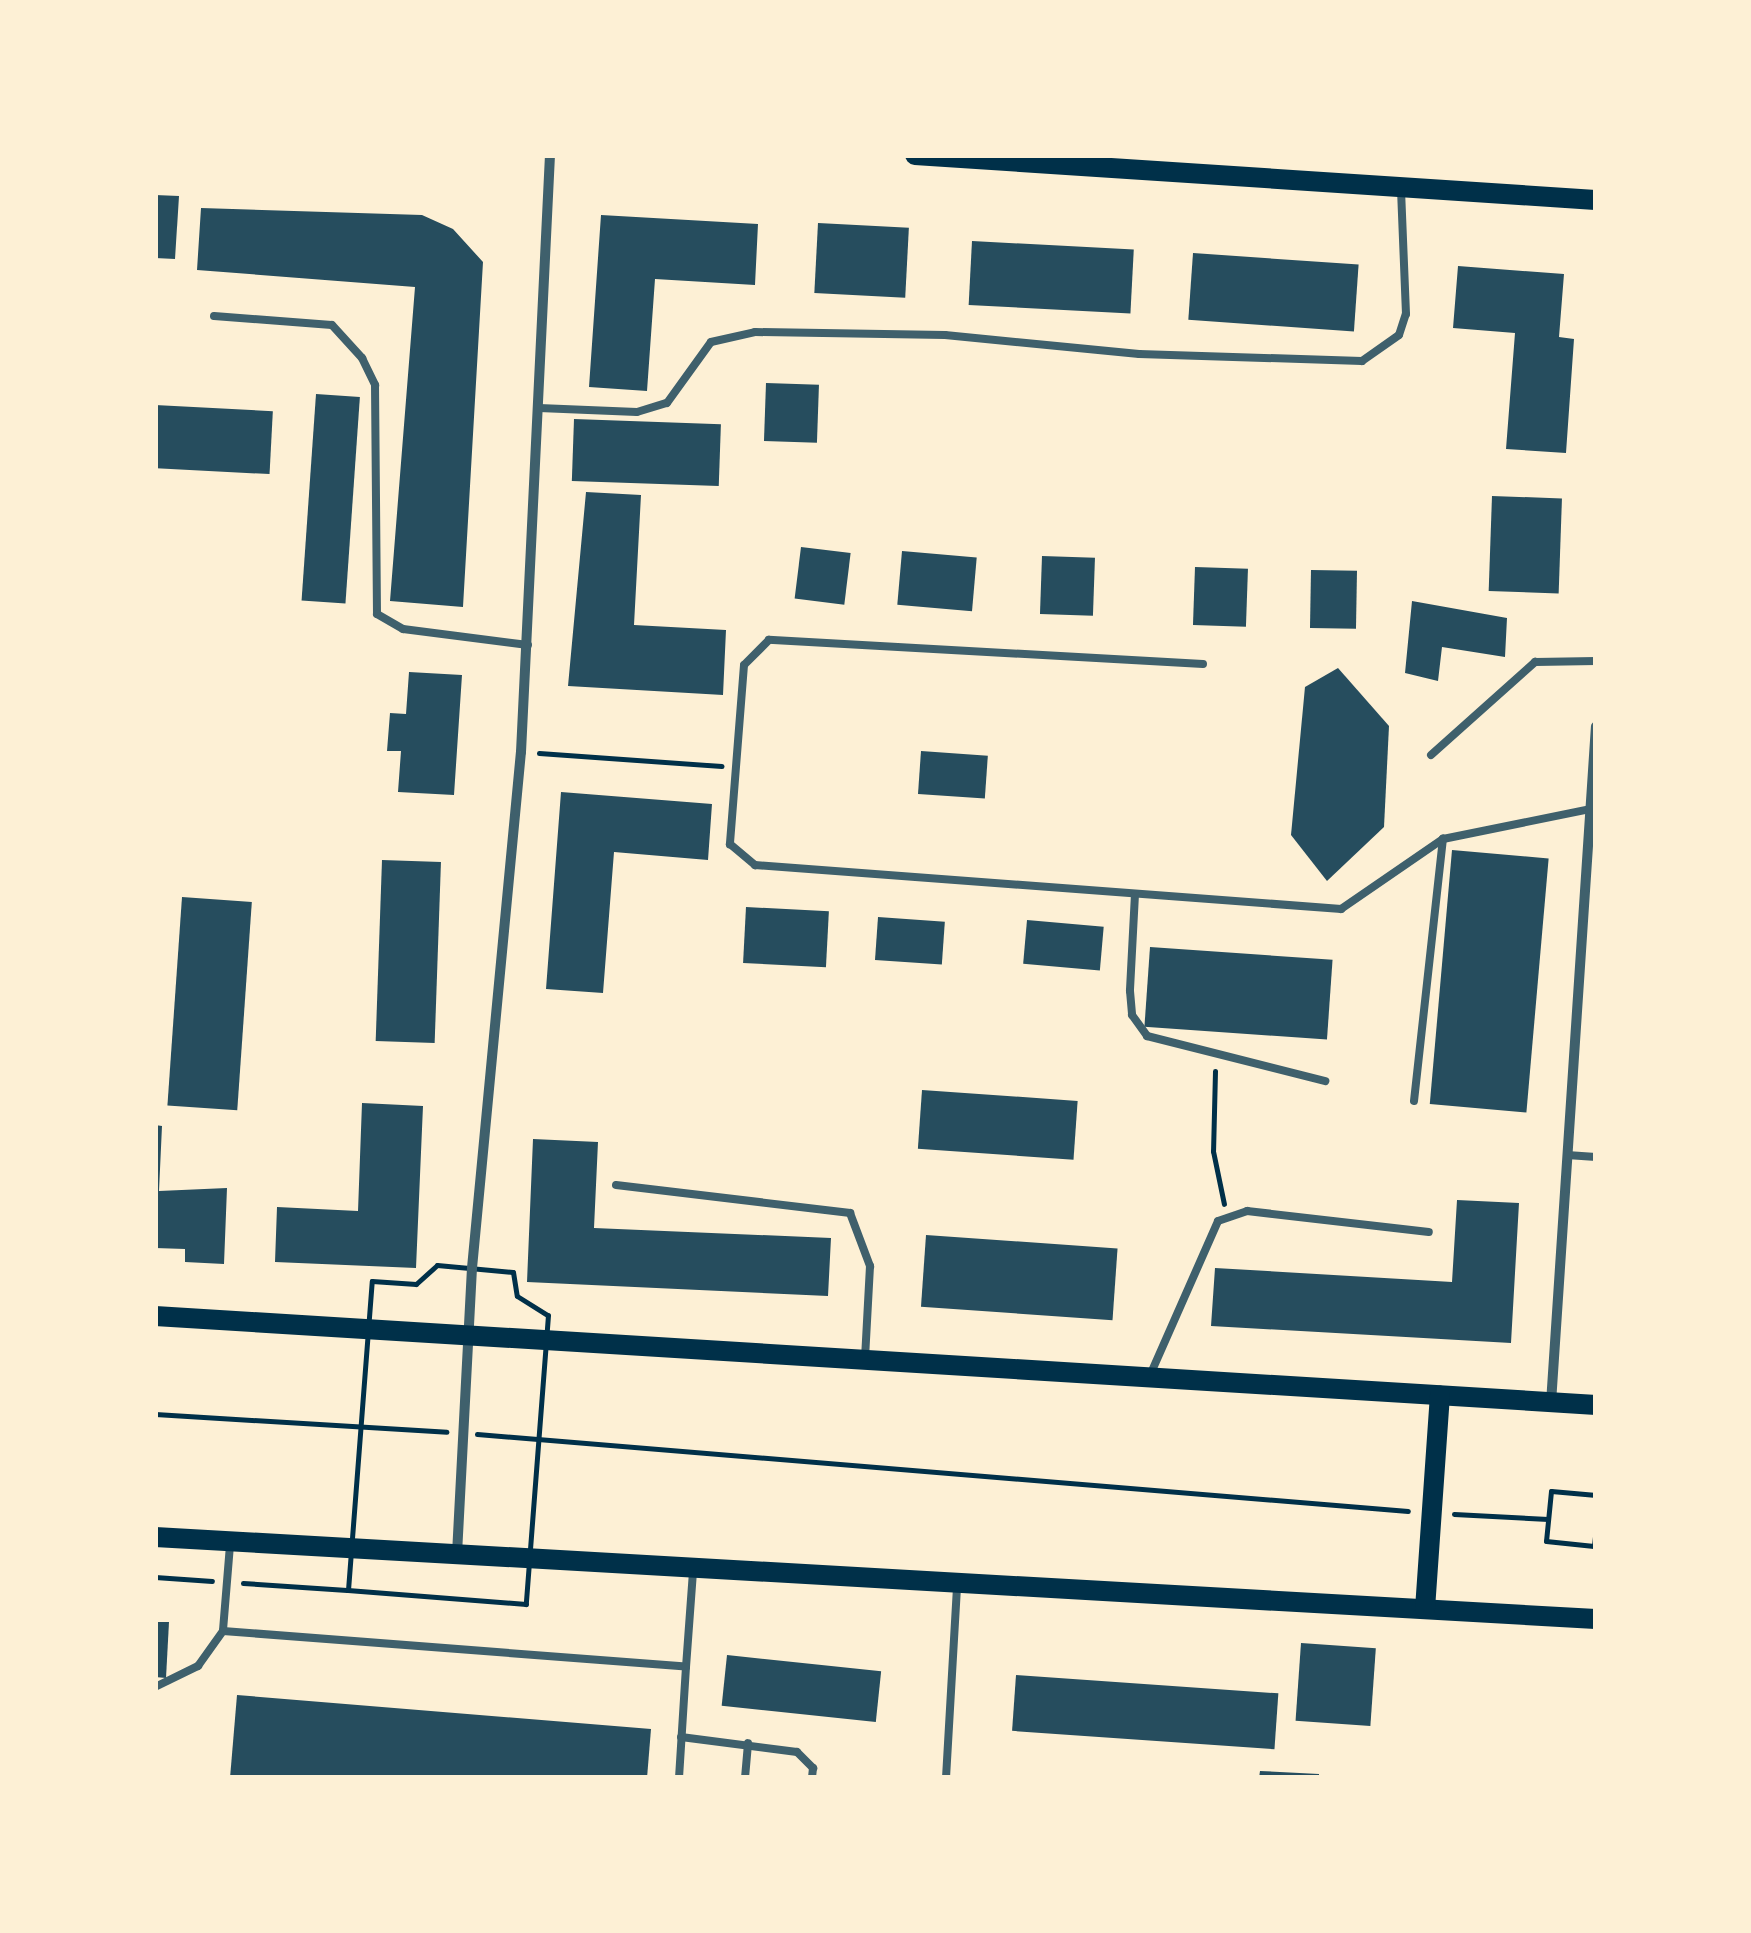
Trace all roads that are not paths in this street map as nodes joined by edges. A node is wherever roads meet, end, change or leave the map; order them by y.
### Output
1 (550, 155) edge
2 (915, 155) edge
3 (1400, 187) junction
4 (1596, 200) edge
5 (214, 316) dead end
6 (539, 408) junction
7 (528, 645) junction
8 (1596, 662) edge
9 (1203, 664) dead end
10 (1596, 726) edge
11 (1431, 755) dead end
12 (1591, 807) edge
13 (1443, 838) junction
14 (1135, 894) junction
15 (1324, 1081) dead end
16 (1414, 1100) dead end
17 (1567, 1155) junction
18 (1596, 1156) edge
19 (616, 1185) dead end
20 (1430, 1232) dead end
21 (155, 1316) edge
22 (469, 1334) junction
23 (865, 1359) junction
24 (1150, 1377) junction
25 (1440, 1396) junction
26 (1552, 1402) junction
27 (1596, 1406) edge
28 (155, 1537) edge
29 (230, 1541) junction
30 (457, 1554) junction
31 (694, 1568) junction
32 (957, 1582) junction
33 (1425, 1609) junction
34 (1596, 1619) edge
35 (224, 1631) junction
36 (686, 1667) junction
37 (155, 1687) edge
38 (682, 1737) junction
39 (748, 1743) junction
40 (679, 1778) edge
41 (745, 1778) edge
42 (812, 1778) edge
43 (946, 1778) edge

1 - 6 street
2 - 3 main road
3 - 4 main road
3 - 6 lane
5 - 7 lane
6 - 7 street
7 - 22 street
8 - 11 lane
9 - 14 lane
10 - 12 street
12 - 13 lane
12 - 17 street
13 - 14 lane
13 - 16 lane
14 - 15 lane
17 - 18 lane
17 - 26 street
19 - 23 lane
20 - 24 lane
21 - 22 main road
22 - 23 main road
22 - 30 street
23 - 24 main road
24 - 25 main road
25 - 26 main road
25 - 33 main road
26 - 27 main road
28 - 29 main road
29 - 30 main road
29 - 35 lane
30 - 31 main road
31 - 32 main road
31 - 36 lane
32 - 33 main road
32 - 43 lane
33 - 34 main road
35 - 36 lane
35 - 37 lane
36 - 38 lane
38 - 39 lane
38 - 40 lane
39 - 41 lane
39 - 42 lane

